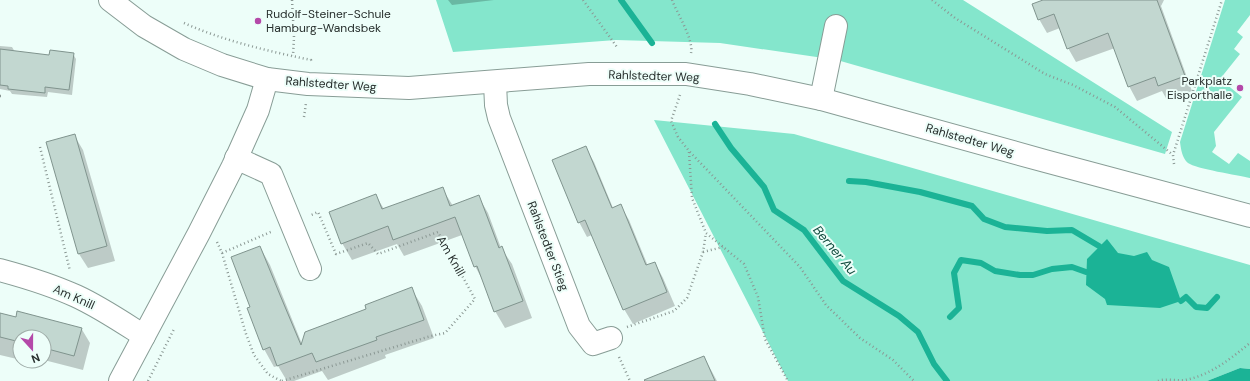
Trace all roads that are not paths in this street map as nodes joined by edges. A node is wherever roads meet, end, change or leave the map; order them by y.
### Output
1 (110, 0) edge
2 (836, 26) dead end
3 (267, 79) junction
4 (495, 82) junction
5 (821, 99) junction
6 (236, 158) junction
7 (1250, 216) edge
8 (310, 269) dead end
9 (0, 270) edge
10 (144, 336) junction
11 (610, 338) road end
12 (120, 381) edge

1 - 3 main road, Rahlstedter Weg
2 - 5 main road
3 - 4 main road, Rahlstedter Weg
3 - 6 main road
4 - 5 main road, Rahlstedter Weg
4 - 11 main road, Rahlstedter Stieg
5 - 7 main road, Rahlstedter Weg
6 - 8 main road
6 - 10 main road
9 - 10 main road, Am Knill
10 - 12 main road

